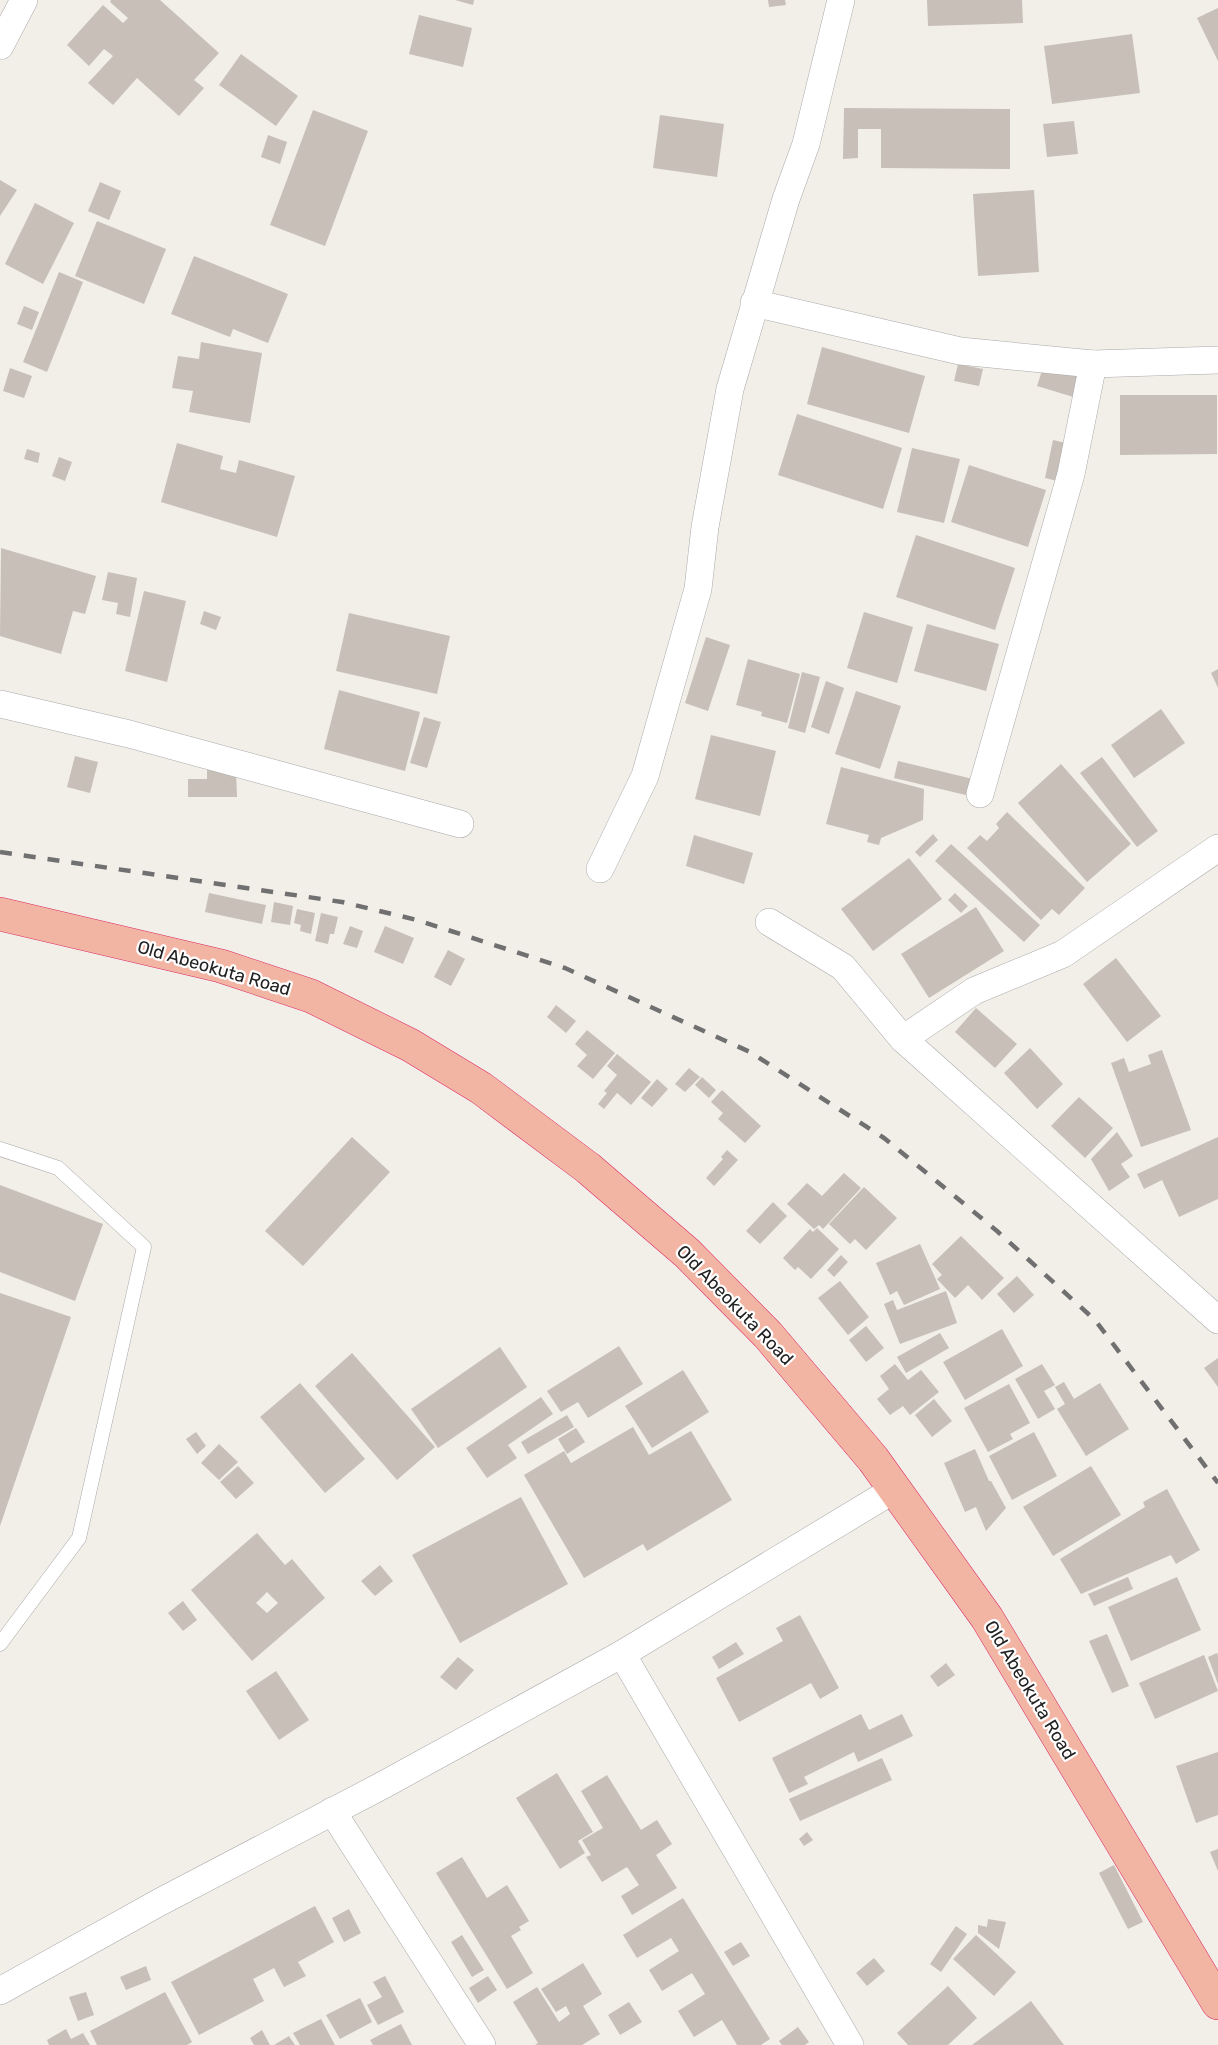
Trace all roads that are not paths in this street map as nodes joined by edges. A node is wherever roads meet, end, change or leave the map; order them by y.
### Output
1 (24, 0) edge
2 (841, 0) edge
3 (0, 46) edge
4 (754, 303) junction
5 (1218, 360) edge
6 (1093, 364) junction
7 (0, 704) edge
8 (980, 794) dead end
9 (460, 824) dead end
10 (1218, 848) edge
11 (600, 869) dead end
12 (0, 914) edge
13 (769, 921) dead end
14 (903, 1039) junction
15 (0, 1149) edge
16 (1218, 1320) edge
17 (895, 1489) junction
18 (0, 1644) edge
19 (622, 1654) junction
20 (332, 1811) junction
21 (0, 1991) edge
22 (1218, 2003) edge
23 (482, 2045) edge
24 (850, 2045) edge

1 - 3 street
2 - 4 street
4 - 6 street
4 - 11 street
5 - 6 street
6 - 8 street
7 - 9 street
10 - 14 street
12 - 17 highway, Old Abeokuta Road
13 - 14 street
14 - 16 street
15 - 18 lane
17 - 19 street
17 - 22 highway, Old Abeokuta Road
19 - 20 street
19 - 24 street
20 - 21 street
20 - 23 street

